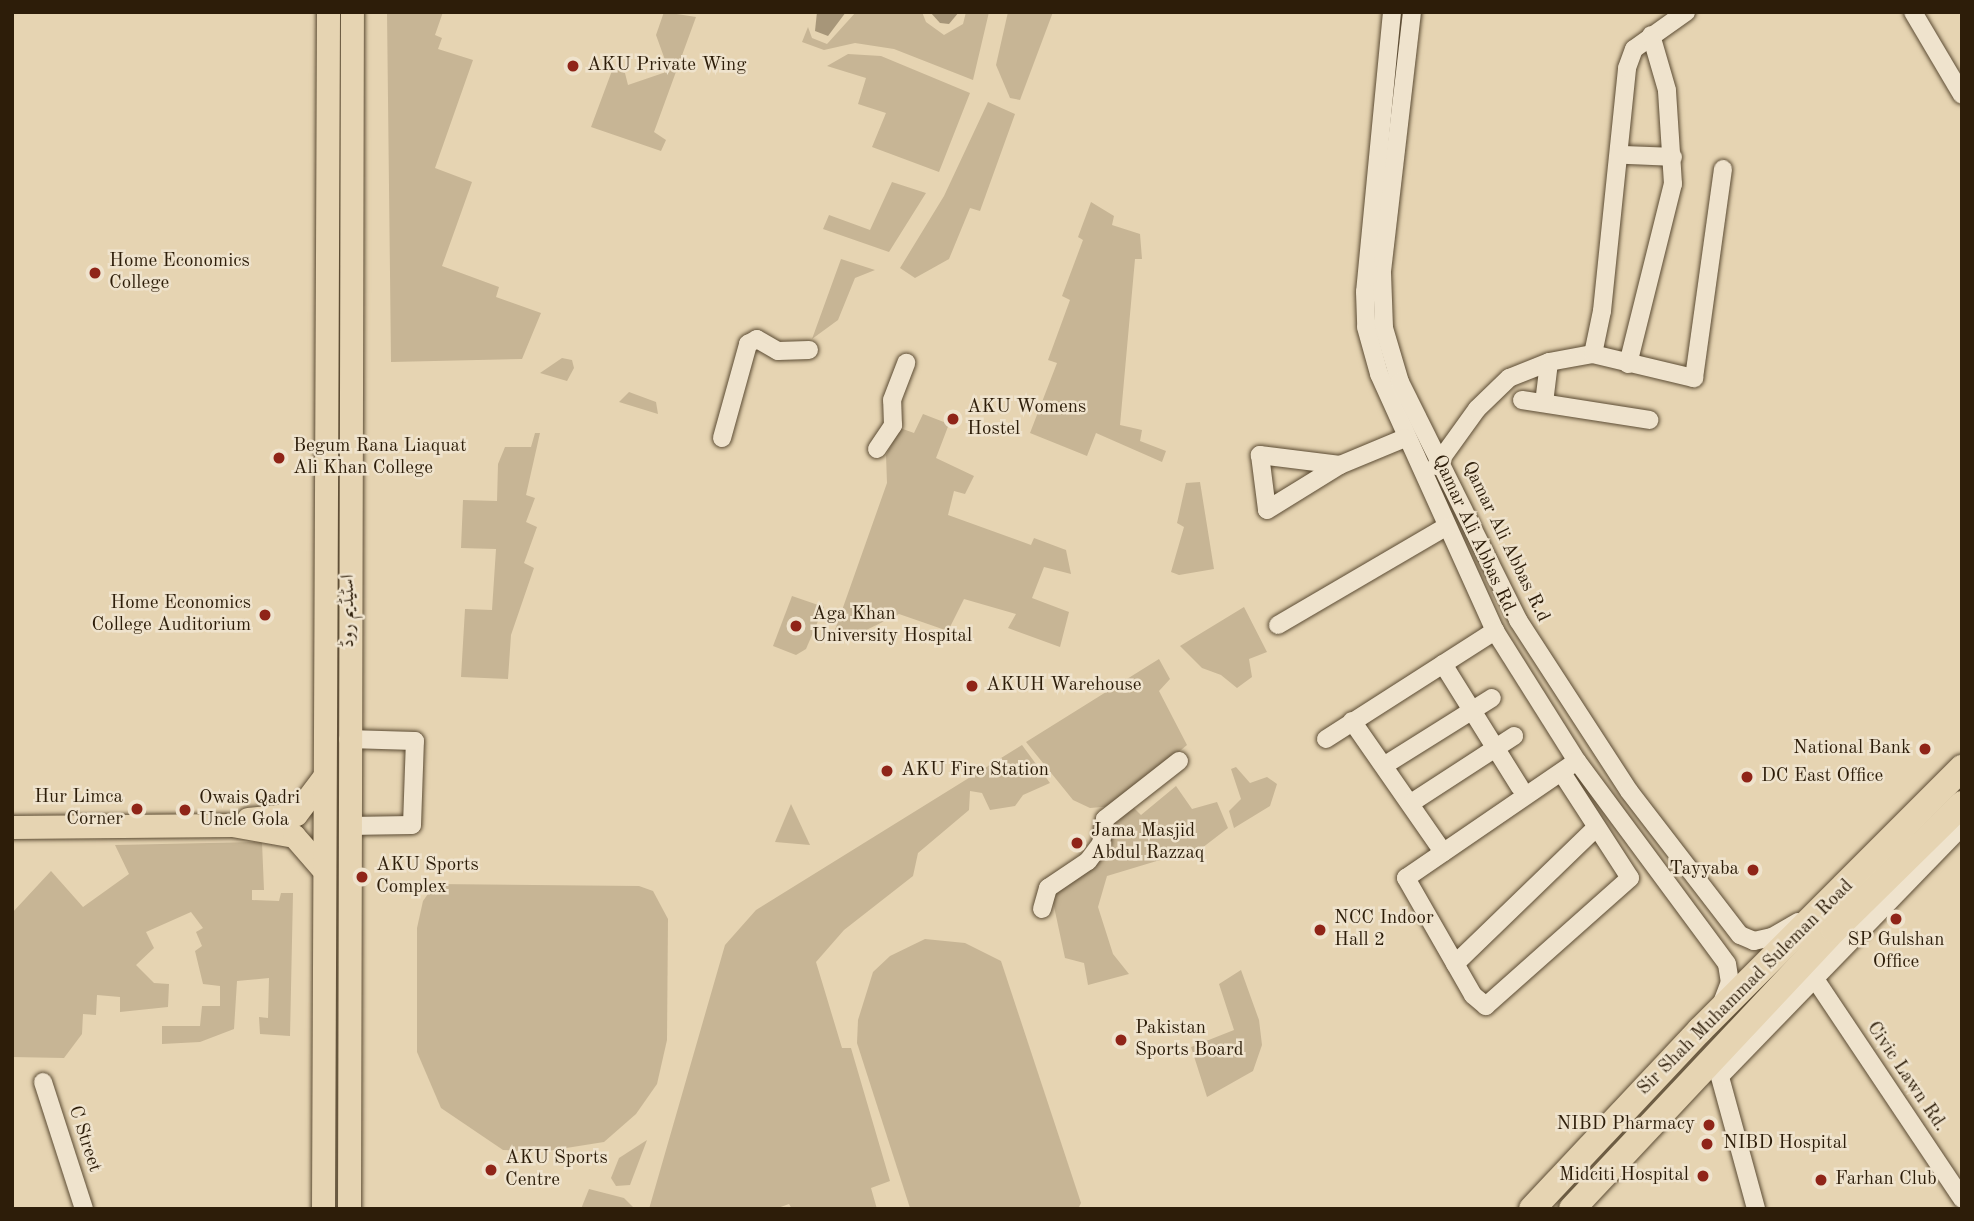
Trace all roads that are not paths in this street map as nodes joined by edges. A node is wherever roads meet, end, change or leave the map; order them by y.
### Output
1 (328, 12) edge
2 (352, 12) edge
3 (1392, 12) edge
4 (1412, 12) edge
5 (1686, 12) edge
6 (1913, 12) edge
7 (1651, 35) junction
8 (1962, 95) edge
9 (327, 111) junction
10 (350, 112) junction
11 (1626, 155) dead end
12 (1674, 157) junction
13 (1723, 169) dead end
14 (809, 350) dead end
15 (1593, 354) junction
16 (1549, 362) junction
17 (906, 363) dead end
18 (1628, 364) junction
19 (1522, 400) dead end
20 (1544, 403) junction
21 (1649, 420) dead end
22 (722, 438) dead end
23 (1405, 438) junction
24 (877, 449) dead end
25 (1443, 461) junction
26 (1340, 465) junction
27 (1422, 477) junction
28 (1446, 527) junction
29 (1278, 625) dead end
30 (1495, 631) junction
31 (1443, 664) junction
32 (1492, 698) dead end
33 (1473, 711) junction
34 (1352, 721) junction
35 (1514, 737) dead end
36 (1326, 738) dead end
37 (348, 739) junction
38 (1495, 747) junction
39 (1179, 761) dead end
40 (1577, 761) junction
41 (1385, 765) junction
42 (1962, 768) edge
43 (1562, 773) junction
44 (323, 778) junction
45 (1520, 787) dead end
46 (1629, 791) junction
47 (1411, 803) junction
48 (1962, 804) edge
49 (1612, 807) junction
50 (232, 825) junction
51 (348, 826) junction
52 (1962, 826) edge
53 (12, 827) edge
54 (1596, 828) junction
55 (1443, 852) junction
56 (321, 867) junction
57 (1832, 903) junction
58 (1042, 909) dead end
59 (1455, 964) junction
60 (1815, 979) junction
61 (1718, 1012) junction
62 (1717, 1066) junction
63 (43, 1082) dead end
64 (1962, 1199) edge
65 (85, 1209) edge
66 (323, 1209) edge
67 (349, 1209) edge
68 (1532, 1209) edge
69 (1573, 1209) edge
70 (1756, 1209) edge

1 - 9 main road, اسٹیڈیم روڈ
2 - 10 main road, اسٹیڈیم روڈ
3 - 23 street, Qamar Ali Abbas Rd.
4 - 25 street, Qamar Ali Abbas R.d
5 - 7 street
6 - 8 street
7 - 12 street
7 - 15 street
9 - 10 main road
9 - 44 main road, اسٹیڈیم روڈ
10 - 37 main road, اسٹیڈیم روڈ
11 - 12 street
12 - 18 street
13 - 18 street
14 - 22 street
15 - 16 street
15 - 18 street
16 - 20 street
16 - 25 street
17 - 24 street
19 - 20 street
20 - 21 street
23 - 26 street
23 - 27 street, Qamar Ali Abbas Rd.
25 - 27 street
25 - 46 street, Qamar Ali Abbas R.d
26 - 26 street
27 - 28 street, Qamar Ali Abbas Rd.
28 - 29 street
28 - 30 street, Qamar Ali Abbas Rd.
30 - 31 street
30 - 40 street, Qamar Ali Abbas Rd.
31 - 33 street
31 - 34 street
32 - 33 street
33 - 38 street
33 - 41 street
34 - 36 street
34 - 41 street
35 - 38 street
37 - 51 main road, اسٹیڈیم روڈ
37 - 51 street
38 - 45 street
38 - 47 street
39 - 58 street
40 - 43 street
40 - 49 street, Qamar Ali Abbas Rd.
41 - 47 street
42 - 57 highway, Sir Shah Muhammad Suleman Road
43 - 54 street
43 - 55 street
44 - 50 main road
44 - 56 main road, اسٹیڈیم روڈ
46 - 49 street
46 - 57 street, Qamar Ali Abbas R.d
47 - 55 street
48 - 62 highway, Sir Shah Muhammad Suleman Road
49 - 61 street, Qamar Ali Abbas Rd.
50 - 53 main road
50 - 56 main road
51 - 67 main road, اسٹیڈیم روڈ
52 - 60 street
54 - 59 street
54 - 59 street
55 - 59 street
56 - 66 main road, اسٹیڈیم روڈ
57 - 61 highway, Sir Shah Muhammad Suleman Road
60 - 62 street
60 - 64 street, Civic Lawn Rd.
61 - 68 highway, Sir Shah Muhammad Suleman Road
62 - 69 highway, Sir Shah Muhammad Suleman Road
62 - 70 street
63 - 65 street, C Street

